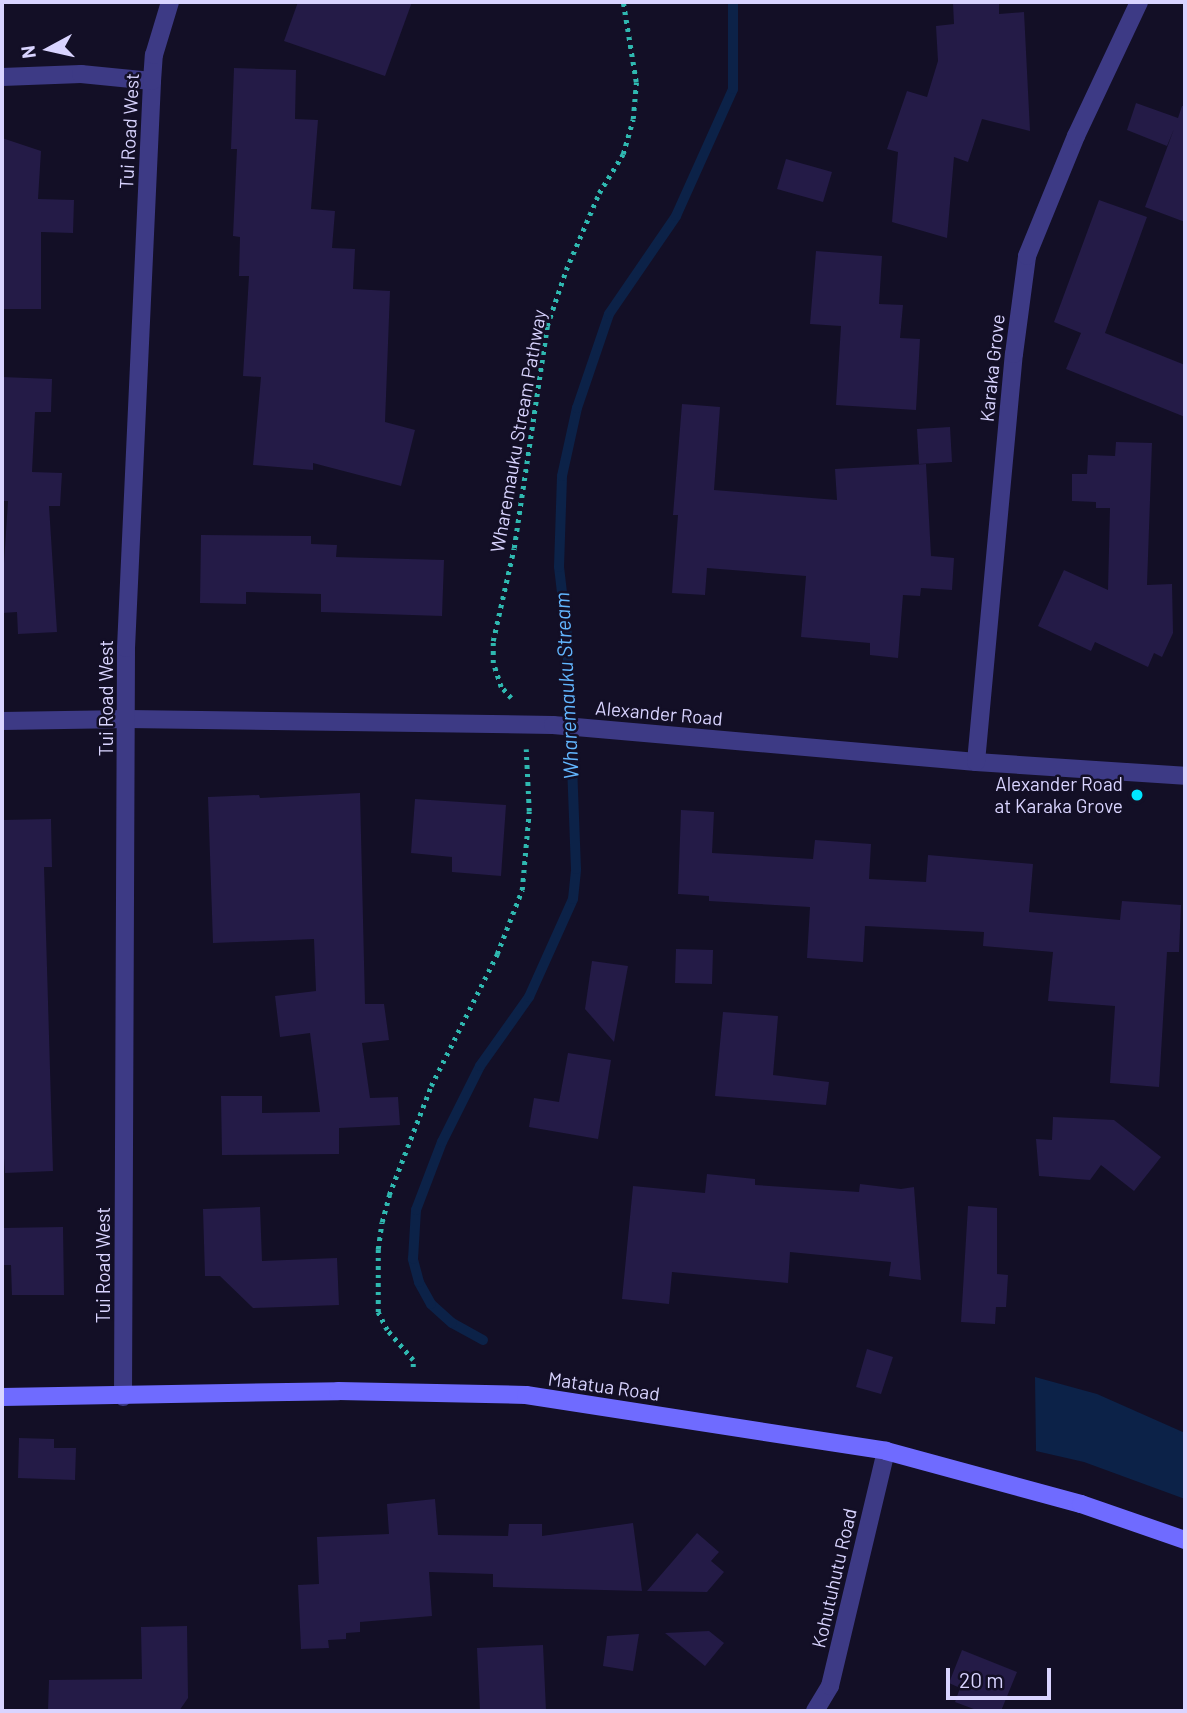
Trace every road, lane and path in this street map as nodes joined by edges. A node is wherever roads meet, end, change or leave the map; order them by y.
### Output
1 (170, 2) edge
2 (623, 2) edge
3 (1139, 2) edge
4 (2, 77) edge
5 (152, 81) junction
6 (127, 719) junction
7 (2, 721) edge
8 (525, 725) junction
9 (976, 762) junction
10 (1185, 776) edge
11 (414, 1392) junction
12 (2, 1397) edge
13 (123, 1397) junction
14 (886, 1451) junction
15 (1185, 1540) edge
16 (815, 1711) edge

1 - 5 street, Tui Road West
2 - 8 path, Wharemauku Stream Pathway
3 - 9 street, Karaka Grove
4 - 5 street
5 - 6 street, Tui Road West
6 - 7 street, Alexander Road
6 - 8 street, Alexander Road
6 - 13 street, Tui Road West
8 - 9 street, Alexander Road
8 - 11 path, Wharemauku Stream Pathway
9 - 10 street, Alexander Road
11 - 13 main road, Matatua Road
11 - 14 main road, Matatua Road
12 - 13 main road, Matatua Road
14 - 15 main road, Matatua Road
14 - 16 street, Kohutuhutu Road

